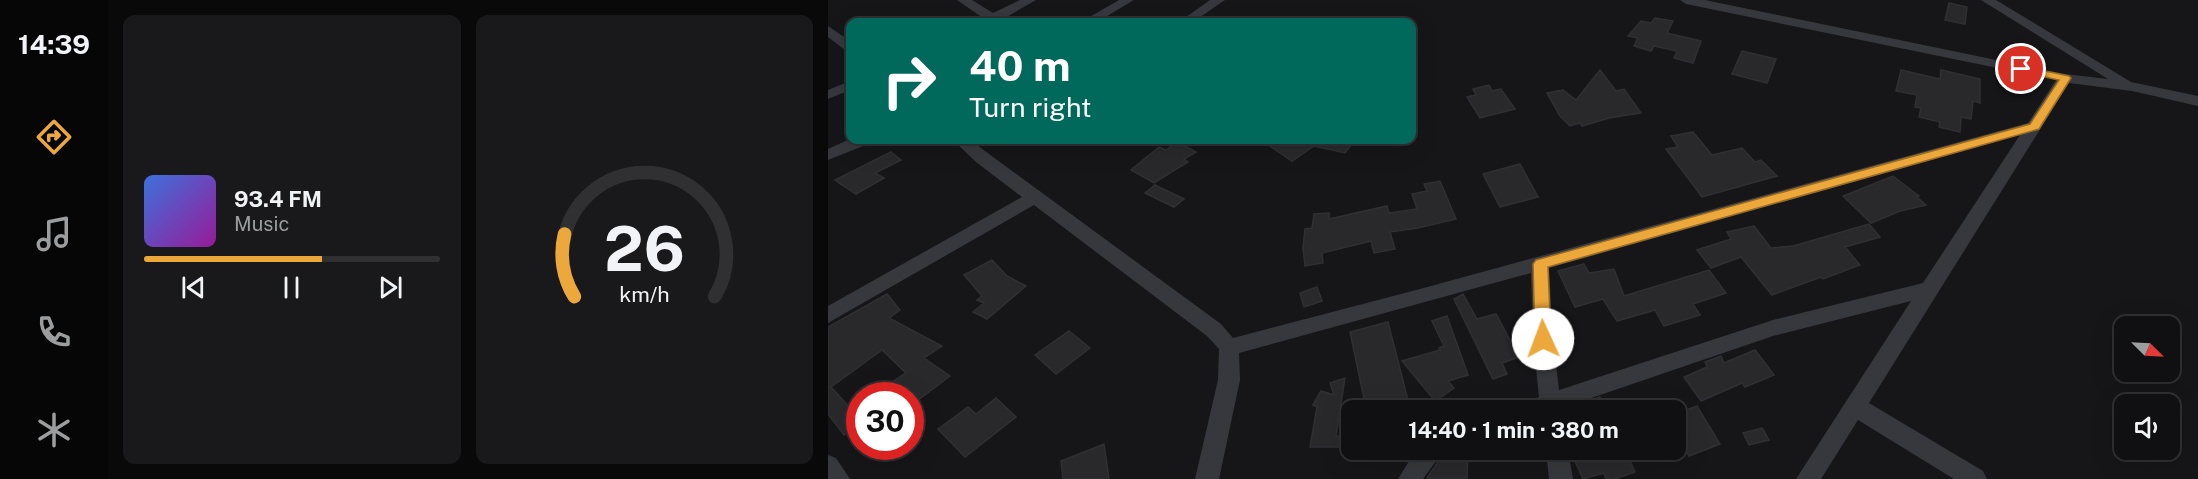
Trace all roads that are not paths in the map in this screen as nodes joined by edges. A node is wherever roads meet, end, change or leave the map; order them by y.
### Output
1 (963, 0) edge
2 (1030, 0) edge
3 (1128, 0) edge
4 (1219, 0) edge
5 (1686, 0) edge
6 (1987, 0) edge
7 (986, 18) edge
8 (996, 18) edge
9 (1095, 18) edge
10 (1191, 18) edge
11 (832, 36) edge
12 (846, 44) edge
13 (2065, 78) junction
14 (846, 87) edge
15 (2132, 87) junction
16 (828, 95) edge
17 (2198, 101) edge
18 (2035, 126) junction
19 (853, 144) edge
20 (972, 144) edge
21 (828, 155) edge
22 (1035, 197) junction
23 (1540, 264) junction
24 (1930, 289) junction
25 (828, 315) edge
26 (1229, 347) junction
27 (1549, 400) edge
28 (1567, 400) edge
29 (1855, 406) junction
30 (1421, 460) edge
31 (1558, 460) edge
32 (828, 466) edge
33 (838, 479) edge
34 (1207, 479) edge
35 (1410, 479) edge
36 (1561, 479) edge
37 (1808, 479) edge
38 (1975, 479) edge

1 - 7 street
2 - 8 street
3 - 9 street
4 - 10 street
5 - 13 street
6 - 15 street
11 - 12 street
13 - 15 street
13 - 18 street
14 - 16 street
15 - 17 street
18 - 23 street
18 - 24 street
19 - 21 street
20 - 22 street
22 - 25 street
22 - 26 street
23 - 26 street
23 - 27 street
24 - 28 street
24 - 29 street
26 - 34 street
29 - 37 street
29 - 38 street
30 - 35 street
31 - 36 street
32 - 33 street

